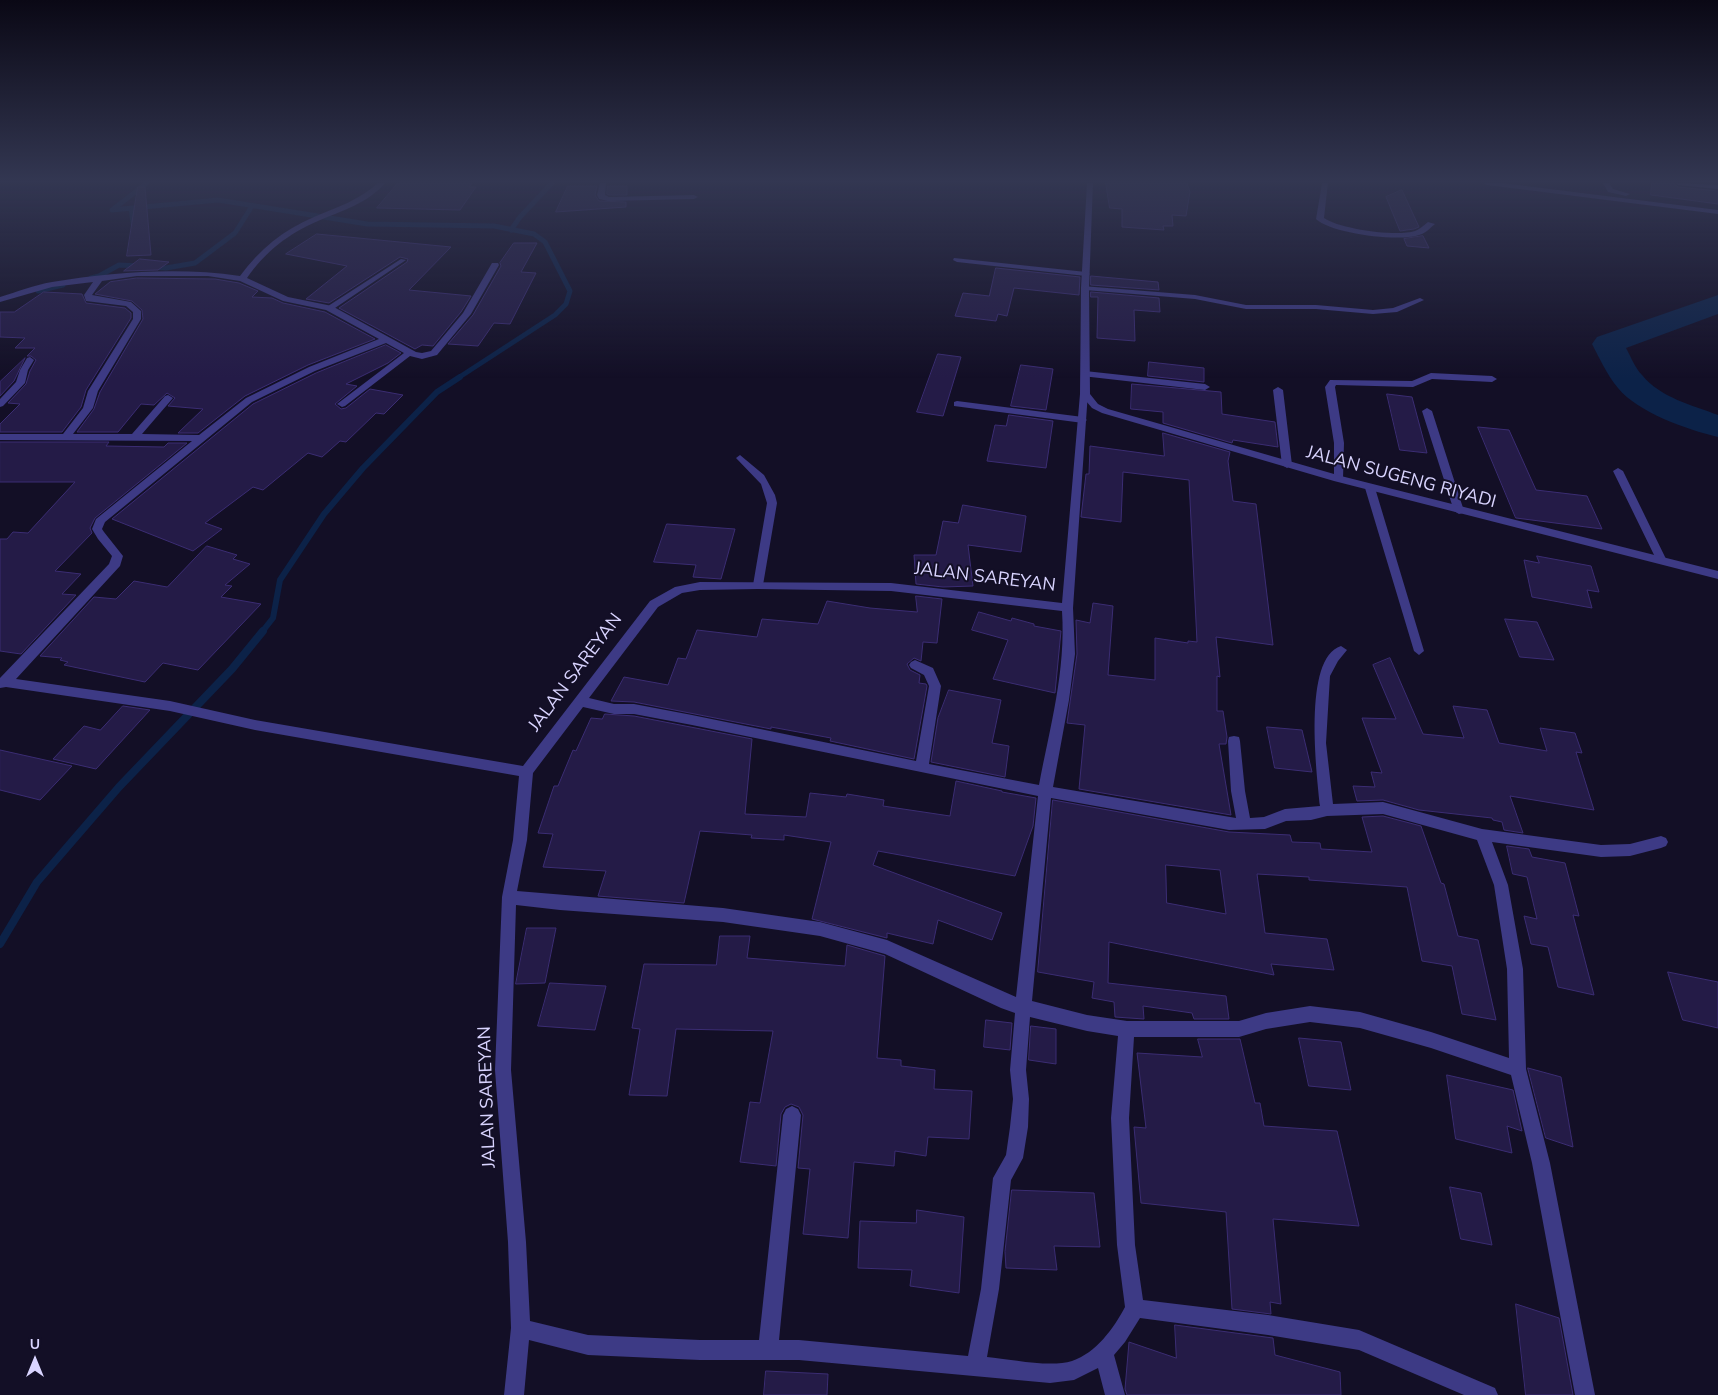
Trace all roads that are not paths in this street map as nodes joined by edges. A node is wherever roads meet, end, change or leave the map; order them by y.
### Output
1 (267, 248) edge
2 (1087, 248) edge
3 (403, 260) dead end
4 (957, 260) dead end
5 (495, 265) dead end
6 (1086, 274) junction
7 (99, 279) junction
8 (242, 279) junction
9 (1085, 288) junction
10 (0, 300) edge
11 (1420, 300) dead end
12 (330, 308) junction
13 (387, 339) junction
14 (410, 352) junction
15 (30, 360) dead end
16 (1085, 374) junction
17 (1492, 379) dead end
18 (1205, 387) dead end
19 (1278, 390) dead end
20 (1085, 394) junction
21 (168, 398) dead end
22 (0, 404) edge
23 (342, 404) dead end
24 (957, 404) dead end
25 (1427, 411) dead end
26 (1083, 420) junction
27 (135, 436) junction
28 (0, 437) edge
29 (66, 437) junction
30 (202, 438) junction
31 (740, 458) dead end
32 (1287, 465) junction
33 (1618, 471) dead end
34 (1338, 480) junction
35 (1370, 488) junction
36 (1459, 511) junction
37 (1662, 561) junction
38 (1718, 575) edge
39 (758, 585) junction
40 (1067, 608) junction
41 (1341, 650) dead end
42 (1419, 651) dead end
43 (915, 665) dead end
44 (3, 683) edge
45 (579, 701) junction
46 (1234, 741) dead end
47 (922, 766) junction
48 (526, 772) junction
49 (1045, 790) junction
50 (1327, 810) junction
51 (1244, 825) junction
52 (1482, 835) junction
53 (1661, 842) dead end
54 (509, 897) junction
55 (1023, 1007) junction
56 (1127, 1029) junction
57 (1518, 1069) junction
58 (792, 1115) dead end
59 (1135, 1308) junction
60 (521, 1328) junction
61 (768, 1350) junction
62 (1104, 1353) junction
63 (976, 1364) junction
64 (514, 1395) edge
65 (1115, 1395) edge
66 (1488, 1395) edge
67 (1585, 1395) edge

1 - 8 street
2 - 6 street, JALAN SAREYAN
3 - 12 lane
4 - 6 street
5 - 14 street
6 - 9 street, JALAN SAREYAN
7 - 8 street
7 - 10 street
7 - 29 street
8 - 12 street
9 - 11 street
9 - 16 street, JALAN SAREYAN
12 - 13 street
13 - 14 street
13 - 30 street
14 - 23 street
15 - 22 street
16 - 18 street
16 - 20 street, JALAN SAREYAN
17 - 34 street
19 - 32 street
20 - 26 street, JALAN SAREYAN
20 - 32 street, JALAN SUGENG RIYADI
21 - 27 street
24 - 26 lane
25 - 36 street
26 - 40 street, JALAN SAREYAN
27 - 29 street
27 - 30 street
28 - 29 street
30 - 44 street
31 - 39 lane
32 - 34 street, JALAN SUGENG RIYADI
33 - 37 lane
34 - 35 street, JALAN SUGENG RIYADI
35 - 36 street, JALAN SUGENG RIYADI
35 - 42 lane
36 - 37 street, JALAN SUGENG RIYADI
37 - 38 street, JALAN SUGENG RIYADI
39 - 40 street, JALAN SAREYAN
39 - 45 street, JALAN SAREYAN
40 - 49 street
41 - 50 street
43 - 47 street
44 - 48 street
45 - 47 street
45 - 48 street, JALAN SAREYAN
46 - 51 street
47 - 49 street
48 - 54 street, JALAN SAREYAN
49 - 51 street
49 - 55 street
50 - 51 street
50 - 52 street
52 - 53 street
52 - 57 street
54 - 55 street
54 - 60 street, JALAN SAREYAN
55 - 56 street
55 - 63 street
56 - 57 street
56 - 59 street
57 - 67 street
58 - 61 street
59 - 62 street
59 - 66 street
60 - 61 street
60 - 64 street, JALAN SAREYAN
61 - 63 street
62 - 63 street
62 - 65 street

